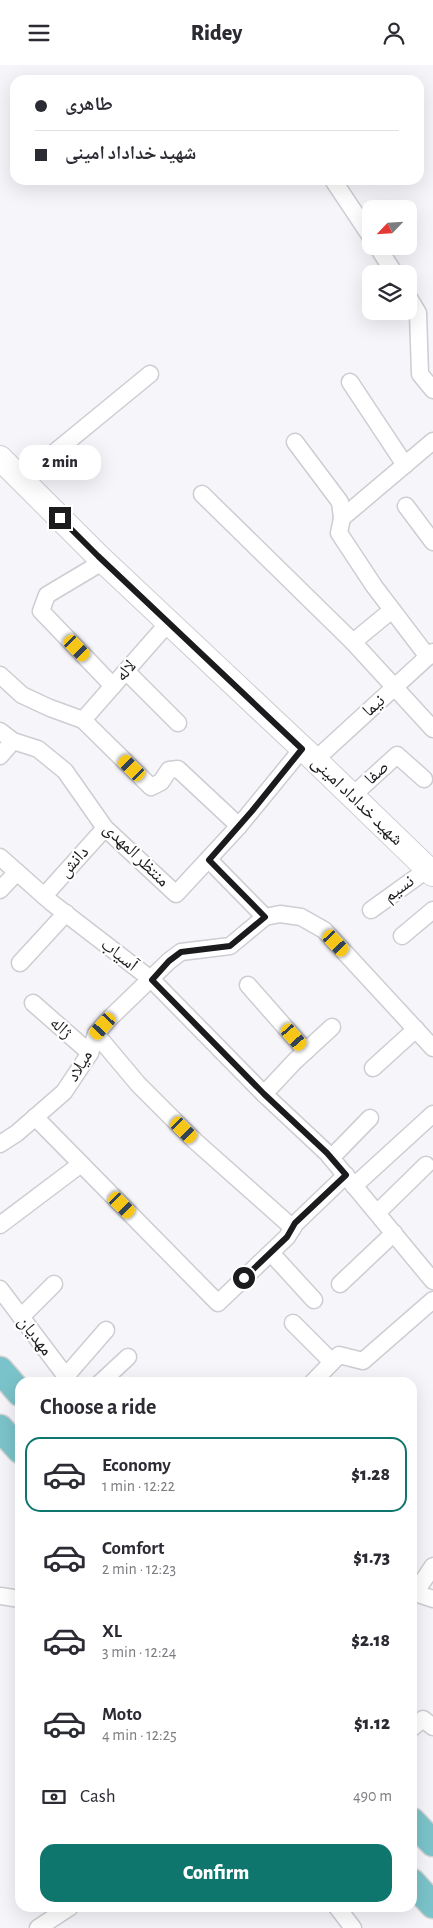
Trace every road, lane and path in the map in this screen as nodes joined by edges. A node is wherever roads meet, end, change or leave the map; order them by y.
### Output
1 (336, 185) edge
2 (362, 224) edge
3 (417, 311) edge
4 (150, 374) dead end
5 (350, 382) dead end
6 (433, 390) edge
7 (295, 441) dead end
8 (433, 441) edge
9 (1, 461) edge
10 (405, 465) junction
11 (22, 479) junction
12 (202, 494) dead end
13 (406, 506) dead end
14 (342, 518) junction
15 (433, 542) edge
16 (104, 561) junction
17 (392, 610) junction
18 (169, 622) junction
19 (352, 643) junction
20 (430, 654) edge
21 (126, 671) junction
22 (0, 675) edge
23 (113, 686) junction
24 (395, 686) junction
25 (83, 720) junction
26 (178, 723) dead end
27 (433, 729) edge
28 (7, 736) edge
29 (309, 754) junction
30 (0, 756) edge
31 (424, 779) dead end
32 (352, 796) junction
33 (239, 827) junction
34 (105, 828) junction
35 (0, 857) edge
36 (209, 860) junction
37 (430, 871) edge
38 (17, 872) junction
39 (0, 890) edge
40 (44, 896) junction
41 (433, 909) edge
42 (371, 910) dead end
43 (66, 913) junction
44 (265, 917) junction
45 (402, 936) dead end
46 (20, 963) dead end
47 (152, 980) junction
48 (248, 985) dead end
49 (33, 1003) dead end
50 (332, 1027) dead end
51 (416, 1029) junction
52 (96, 1034) junction
53 (433, 1048) edge
54 (306, 1051) junction
55 (90, 1053) junction
56 (373, 1068) dead end
57 (264, 1094) junction
58 (433, 1114) edge
59 (35, 1117) junction
60 (370, 1119) dead end
61 (0, 1144) edge
62 (331, 1158) junction
63 (81, 1164) junction
64 (426, 1165) dead end
65 (350, 1181) junction
66 (377, 1213) junction
67 (0, 1225) edge
68 (293, 1228) junction
69 (394, 1233) junction
70 (270, 1253) junction
71 (432, 1278) edge
72 (54, 1284) dead end
73 (340, 1284) dead end
74 (0, 1289) edge
75 (314, 1300) dead end
76 (433, 1300) edge
77 (21, 1317) junction
78 (293, 1323) dead end
79 (106, 1330) dead end
80 (128, 1357) dead end
81 (332, 1362) junction
82 (0, 1371) edge
83 (66, 1377) edge
84 (70, 1377) edge
85 (106, 1377) edge
86 (318, 1377) edge
87 (15, 1388) edge
88 (0, 1428) edge
89 (15, 1444) edge
90 (433, 1566) edge
91 (417, 1589) edge
92 (417, 1594) edge
93 (0, 1595) edge
94 (15, 1598) edge
95 (433, 1599) edge
96 (417, 1724) edge
97 (433, 1727) edge
98 (417, 1826) edge
99 (433, 1843) edge
100 (417, 1887) edge
101 (433, 1905) edge
102 (62, 1912) edge
103 (341, 1912) edge
104 (38, 1928) edge
105 (353, 1928) edge

1 - 2 street
3 - 6 street
4 - 11 street
5 - 10 street
7 - 14 street
8 - 10 street
9 - 11 street, شهید خداداد امینی
10 - 14 street
11 - 16 street, شهید خداداد امینی
12 - 19 street
13 - 15 street
14 - 17 street
16 - 18 street, شهید خداداد امینی
16 - 23 street
17 - 19 street
17 - 20 street
18 - 21 street, لاله
18 - 29 street, شهید خداداد امینی
19 - 24 street
20 - 24 street, نیما
21 - 23 street, لاله
21 - 26 street
22 - 25 street
23 - 25 street, لاله
24 - 27 street
24 - 29 street, نیما
25 - 33 street
28 - 30 street
28 - 34 street, منتظر المهدی
29 - 32 street, شهید خداداد امینی
29 - 33 street, منتظر المهدی
31 - 32 street, صفا
32 - 37 street, شهید خداداد امینی
33 - 36 street, منتظر المهدی
34 - 36 street, منتظر المهدی
34 - 40 street, دانش
35 - 38 street, آسیاب
36 - 44 street
37 - 42 street, نسیم
38 - 39 street
38 - 40 street, آسیاب
40 - 43 street, آسیاب
41 - 45 street
43 - 46 street
43 - 47 street, آسیاب
44 - 47 street, میلاد
44 - 51 street
47 - 52 street, میلاد
47 - 57 street, آسیاب
48 - 54 street
49 - 55 street, ژاله
50 - 54 street
51 - 53 street
51 - 56 street
52 - 55 street, میلاد
52 - 68 street
54 - 57 street
55 - 59 street, میلاد
57 - 62 street, آسیاب
58 - 65 street
59 - 61 street, میلاد
59 - 63 street
60 - 62 street
62 - 65 street, آسیاب
63 - 67 street
63 - 70 street
64 - 66 street
65 - 66 street, آسیاب
65 - 68 street
66 - 69 street, آسیاب
68 - 70 street
69 - 71 street, آسیاب
69 - 73 street
70 - 75 street
72 - 77 street
74 - 77 street, مهدیان
76 - 81 street
77 - 83 street, مهدیان
78 - 81 street
79 - 84 street
80 - 85 street
81 - 86 street
82 - 87 main road
88 - 89 main road
90 - 91 street
92 - 95 street
93 - 94 street
96 - 97 street
98 - 99 main road
100 - 101 main road
102 - 104 street
103 - 105 street

